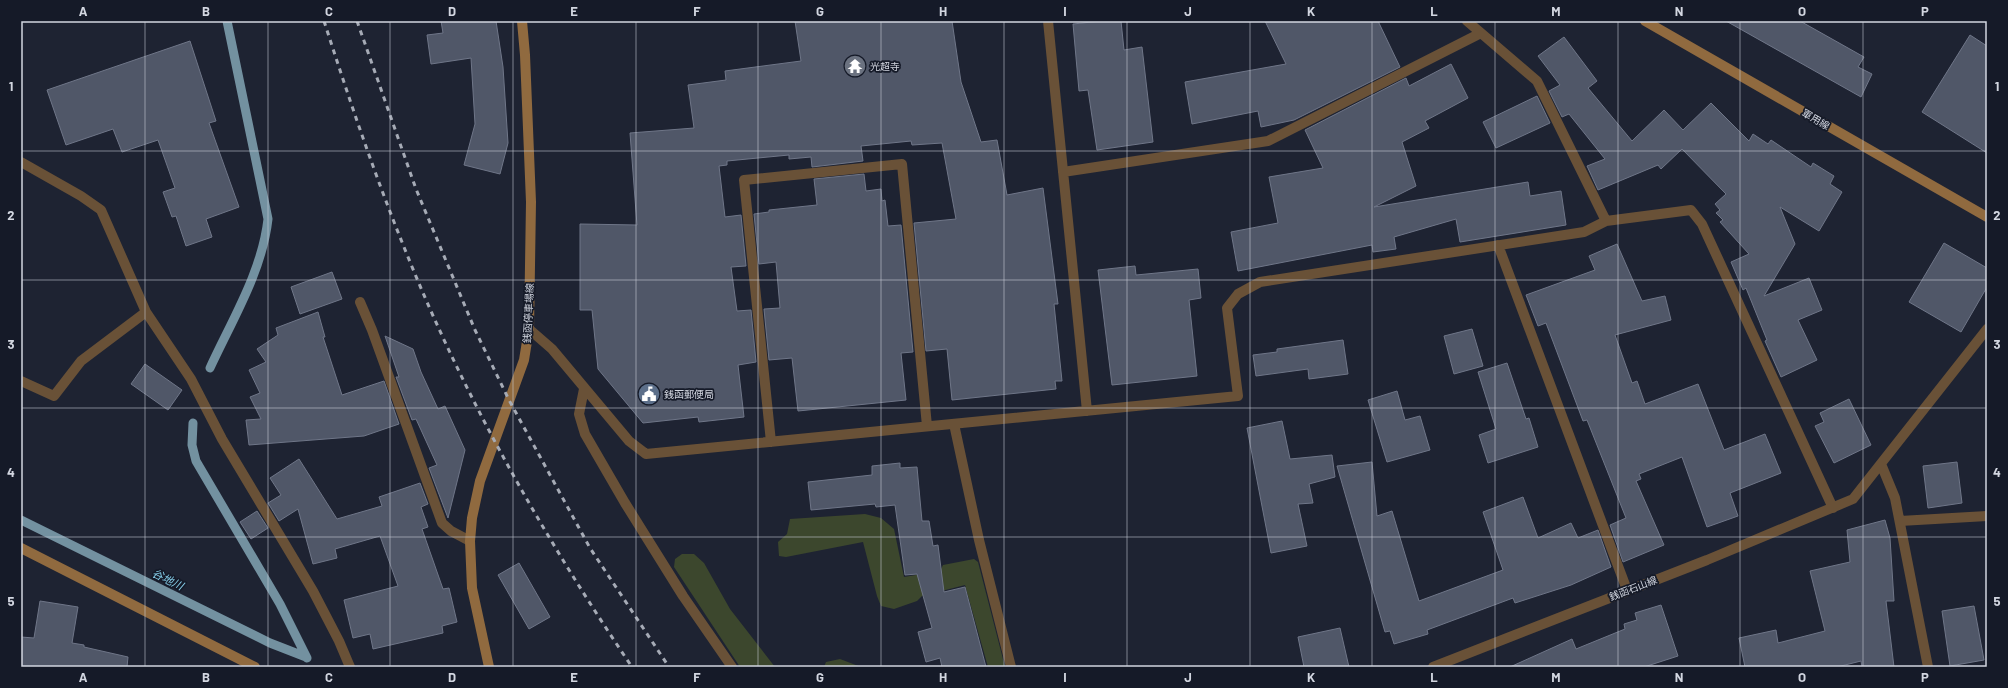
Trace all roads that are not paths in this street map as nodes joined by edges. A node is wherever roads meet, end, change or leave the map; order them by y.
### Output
1 (522, 21) edge
2 (1048, 21) edge
3 (1467, 21) edge
4 (1645, 21) edge
5 (1481, 33) junction
6 (21, 162) edge
7 (1063, 172) junction
8 (1987, 217) edge
9 (1606, 221) junction
10 (1498, 245) junction
11 (360, 302) dead end
12 (146, 312) junction
13 (529, 329) junction
14 (1987, 329) edge
15 (21, 381) edge
16 (584, 389) junction
17 (1087, 412) junction
18 (954, 424) junction
19 (927, 426) junction
20 (771, 442) junction
21 (1882, 464) junction
22 (1833, 508) junction
23 (1987, 516) edge
24 (1900, 521) junction
25 (470, 541) junction
26 (21, 548) edge
27 (1627, 590) junction
28 (255, 667) edge
29 (350, 667) edge
30 (489, 667) edge
31 (732, 667) edge
32 (1011, 667) edge
33 (1433, 667) edge
34 (1928, 667) edge

1 - 13 main road, 銭函停車場線
2 - 7 street
3 - 5 street
4 - 8 main road, 軍用線
5 - 7 street
5 - 9 street
6 - 12 street
7 - 17 street
9 - 10 street
9 - 22 street
10 - 17 street
10 - 27 street
11 - 25 street
12 - 15 street
12 - 29 street
13 - 16 street
13 - 25 main road, 銭函停車場線
14 - 21 street, 銭函石山線
16 - 20 street
16 - 31 street
17 - 18 street
18 - 19 street
18 - 32 street
19 - 20 street
19 - 20 street
21 - 22 street, 銭函石山線
21 - 24 street
22 - 27 street, 銭函石山線
23 - 24 street
24 - 34 street
25 - 30 main road, 銭函停車場線
26 - 28 main road
27 - 33 street, 銭函石山線

